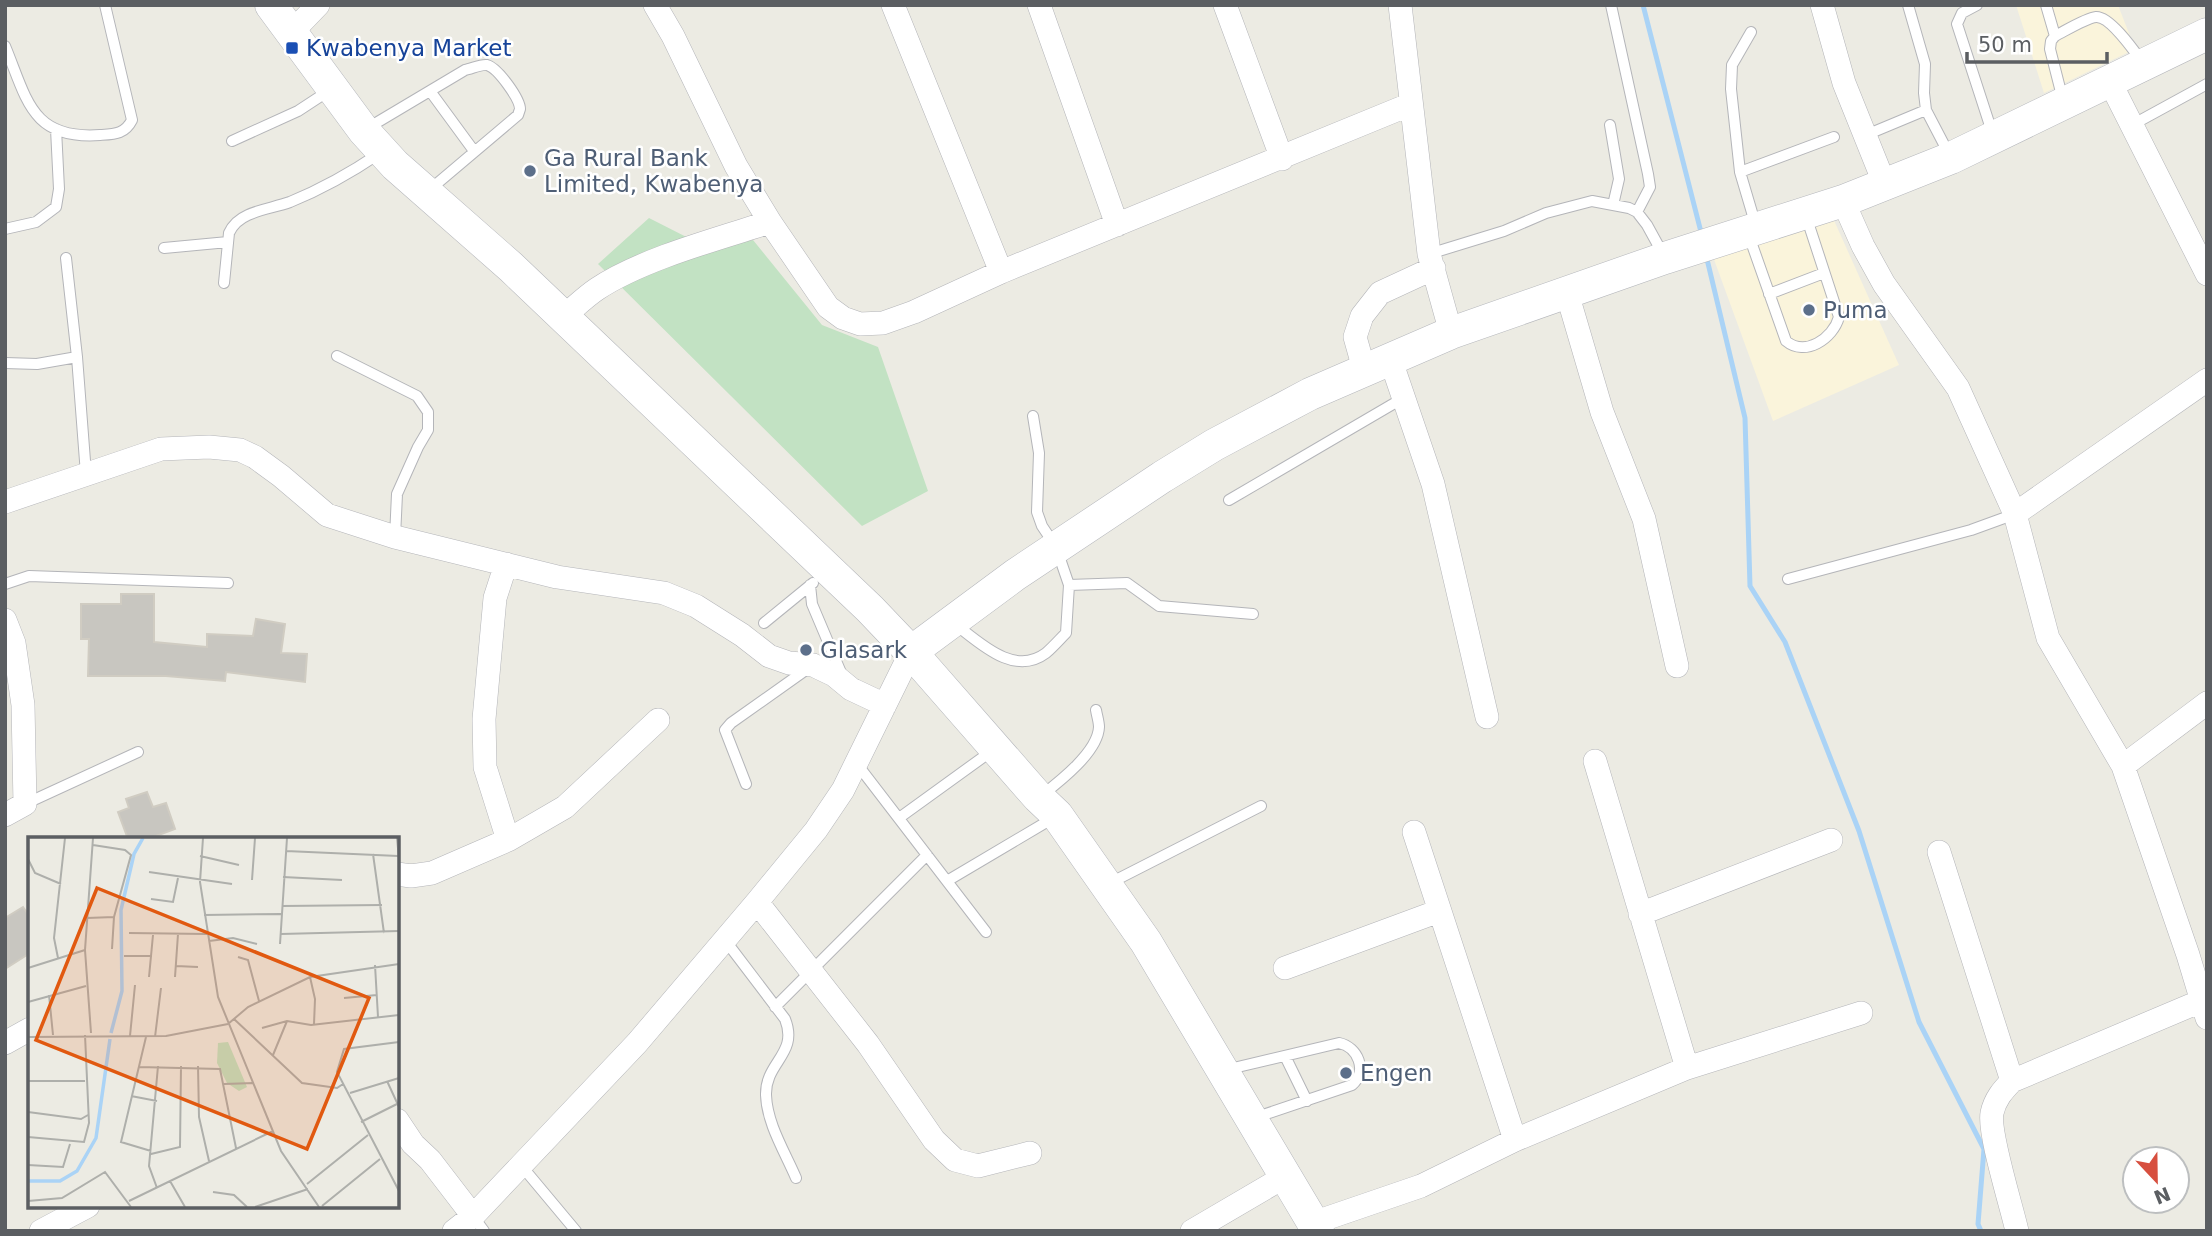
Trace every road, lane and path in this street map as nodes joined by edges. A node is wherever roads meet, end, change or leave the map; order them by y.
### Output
1 (105, 5) edge
2 (271, 5) edge
3 (318, 5) edge
4 (654, 5) edge
5 (893, 5) edge
6 (1039, 5) edge
7 (1225, 5) edge
8 (1400, 5) edge
9 (1612, 5) edge
10 (1822, 5) edge
11 (1908, 5) edge
12 (1977, 5) edge
13 (2046, 5) edge
14 (2091, 5) edge
15 (2095, 17) junction
16 (292, 32) junction
17 (1751, 32) dead end
18 (2207, 34) edge
19 (2055, 36) junction
20 (5, 46) edge
21 (2145, 65) junction
22 (2110, 82) junction
23 (2207, 84) edge
24 (332, 89) junction
25 (430, 91) junction
26 (1411, 104) junction
27 (2064, 105) junction
28 (1926, 110) junction
29 (1610, 125) dead end
30 (2132, 125) junction
31 (56, 129) junction
32 (1867, 135) junction
33 (1834, 137) dead end
34 (1994, 137) junction
35 (232, 141) dead end
36 (373, 141) junction
37 (474, 151) junction
38 (1951, 158) junction
39 (1282, 159) junction
40 (1741, 172) junction
41 (1885, 185) junction
42 (425, 193) junction
43 (1843, 201) junction
44 (1613, 205) junction
45 (1637, 212) junction
46 (1805, 213) junction
47 (769, 222) junction
48 (1117, 225) junction
49 (5, 229) edge
50 (1743, 234) junction
51 (228, 242) junction
52 (164, 248) dead end
53 (1672, 256) junction
54 (66, 257) dead end
55 (1432, 261) junction
56 (1001, 272) junction
57 (1824, 273) junction
58 (2207, 274) edge
59 (224, 283) dead end
60 (1567, 293) junction
61 (1769, 294) junction
62 (563, 317) junction
63 (1451, 333) junction
64 (337, 356) dead end
65 (77, 357) junction
66 (5, 363) edge
67 (1377, 364) junction
68 (2207, 380) edge
69 (1405, 397) junction
70 (1033, 416) dead end
71 (86, 474) junction
72 (1229, 500) dead end
73 (5, 502) edge
74 (2015, 514) junction
75 (394, 537) junction
76 (1056, 547) junction
77 (506, 564) junction
78 (819, 577) junction
79 (1788, 579) dead end
80 (228, 583) dead end
81 (5, 584) edge
82 (1069, 584) junction
83 (1253, 614) dead end
84 (5, 620) edge
85 (764, 623) dead end
86 (952, 623) junction
87 (911, 652) junction
88 (813, 665) junction
89 (1677, 666) dead end
90 (846, 685) junction
91 (2207, 703) edge
92 (886, 705) junction
93 (1096, 710) dead end
94 (1487, 717) dead end
95 (658, 720) dead end
96 (995, 748) junction
97 (138, 752) dead end
98 (1595, 761) dead end
99 (857, 764) junction
100 (2123, 766) junction
101 (746, 784) dead end
102 (25, 804) junction
103 (1048, 806) junction
104 (1261, 806) dead end
105 (5, 815) edge
106 (899, 818) junction
107 (1414, 832) dead end
108 (508, 840) junction
109 (1831, 840) dead end
110 (1939, 852) dead end
111 (927, 855) junction
112 (399, 874) edge
113 (947, 881) junction
114 (1107, 884) junction
115 (757, 902) junction
116 (1439, 911) junction
117 (1640, 914) junction
118 (986, 932) dead end
119 (724, 940) junction
120 (1285, 968) dead end
121 (811, 972) junction
122 (775, 1007) junction
123 (2204, 1009) edge
124 (1861, 1013) dead end
125 (28, 1029) edge
126 (5, 1043) edge
127 (1285, 1056) junction
128 (1687, 1068) junction
129 (1222, 1071) junction
130 (2012, 1081) junction
131 (1307, 1101) junction
132 (1251, 1120) junction
133 (399, 1123) edge
134 (1515, 1140) junction
135 (1030, 1153) dead end
136 (520, 1164) junction
137 (1284, 1177) junction
138 (796, 1178) dead end
139 (84, 1208) edge
140 (479, 1224) edge
141 (1315, 1227) edge
142 (41, 1231) edge
143 (454, 1231) edge
144 (576, 1231) edge
145 (1192, 1231) edge
146 (2017, 1231) edge

1 - 31 lane
2 - 16 main road
3 - 16 street
4 - 47 street
5 - 56 street
6 - 48 street
7 - 39 street
8 - 26 street
9 - 45 lane
10 - 32 street
11 - 28 lane
12 - 34 lane
13 - 19 lane
14 - 15 lane
15 - 19 lane
15 - 21 lane
16 - 24 main road
17 - 40 lane
18 - 21 main road
19 - 27 lane
20 - 31 lane
21 - 22 main road
22 - 27 main road
22 - 30 street
23 - 30 lane
24 - 35 lane
24 - 36 main road
25 - 36 lane
25 - 37 lane
25 - 37 lane
26 - 39 street
26 - 55 street
27 - 34 main road
28 - 32 lane
28 - 38 lane
29 - 44 lane
30 - 58 street
31 - 49 lane
32 - 41 street
33 - 40 lane
34 - 38 main road
36 - 42 main road
36 - 51 lane
37 - 42 lane
38 - 41 main road
39 - 48 street
40 - 50 lane
41 - 43 main road
42 - 62 main road
43 - 46 main road
43 - 74 street
44 - 45 lane
44 - 55 lane
45 - 53 lane
46 - 50 main road
46 - 57 lane
47 - 56 street
47 - 62 street
48 - 56 street
50 - 53 main road
50 - 61 lane
51 - 52 lane
51 - 59 lane
53 - 60 main road
54 - 65 lane
55 - 63 street
55 - 67 street
57 - 61 lane
57 - 61 lane
60 - 63 main road
60 - 89 street
62 - 78 main road
63 - 67 main road
64 - 75 lane
65 - 66 lane
65 - 71 lane
67 - 69 street
67 - 76 main road
68 - 74 street
69 - 72 lane
69 - 94 street
70 - 76 lane
71 - 73 street
71 - 75 street
74 - 79 lane
74 - 100 street
75 - 77 street
76 - 82 lane
76 - 86 main road
77 - 88 street
77 - 108 street
78 - 85 lane
78 - 87 main road
78 - 90 lane
80 - 81 lane
82 - 83 lane
82 - 86 lane
84 - 102 street
86 - 87 main road
87 - 92 street
87 - 96 main road
88 - 90 street
88 - 101 lane
90 - 92 street
91 - 100 street
92 - 99 street
93 - 103 lane
95 - 108 street
96 - 103 main road
96 - 106 lane
97 - 102 lane
98 - 117 street
99 - 106 lane
99 - 115 street
100 - 123 street
102 - 105 street
103 - 113 lane
103 - 114 main road
104 - 114 lane
106 - 111 lane
107 - 116 street
108 - 112 street
109 - 117 street
110 - 130 street
111 - 113 lane
111 - 121 lane
113 - 118 lane
114 - 129 main road
115 - 119 street
115 - 121 street
116 - 120 street
116 - 134 street
117 - 128 street
119 - 122 lane
119 - 136 street
121 - 122 lane
121 - 135 street
122 - 138 lane
123 - 130 street
124 - 128 street
125 - 126 street
127 - 129 lane
127 - 131 lane
127 - 131 lane
128 - 134 street
129 - 132 main road
130 - 146 street
131 - 132 lane
132 - 137 main road
133 - 140 street
134 - 141 street
136 - 140 street
136 - 144 lane
137 - 141 main road
137 - 145 street
139 - 142 street
140 - 143 street

